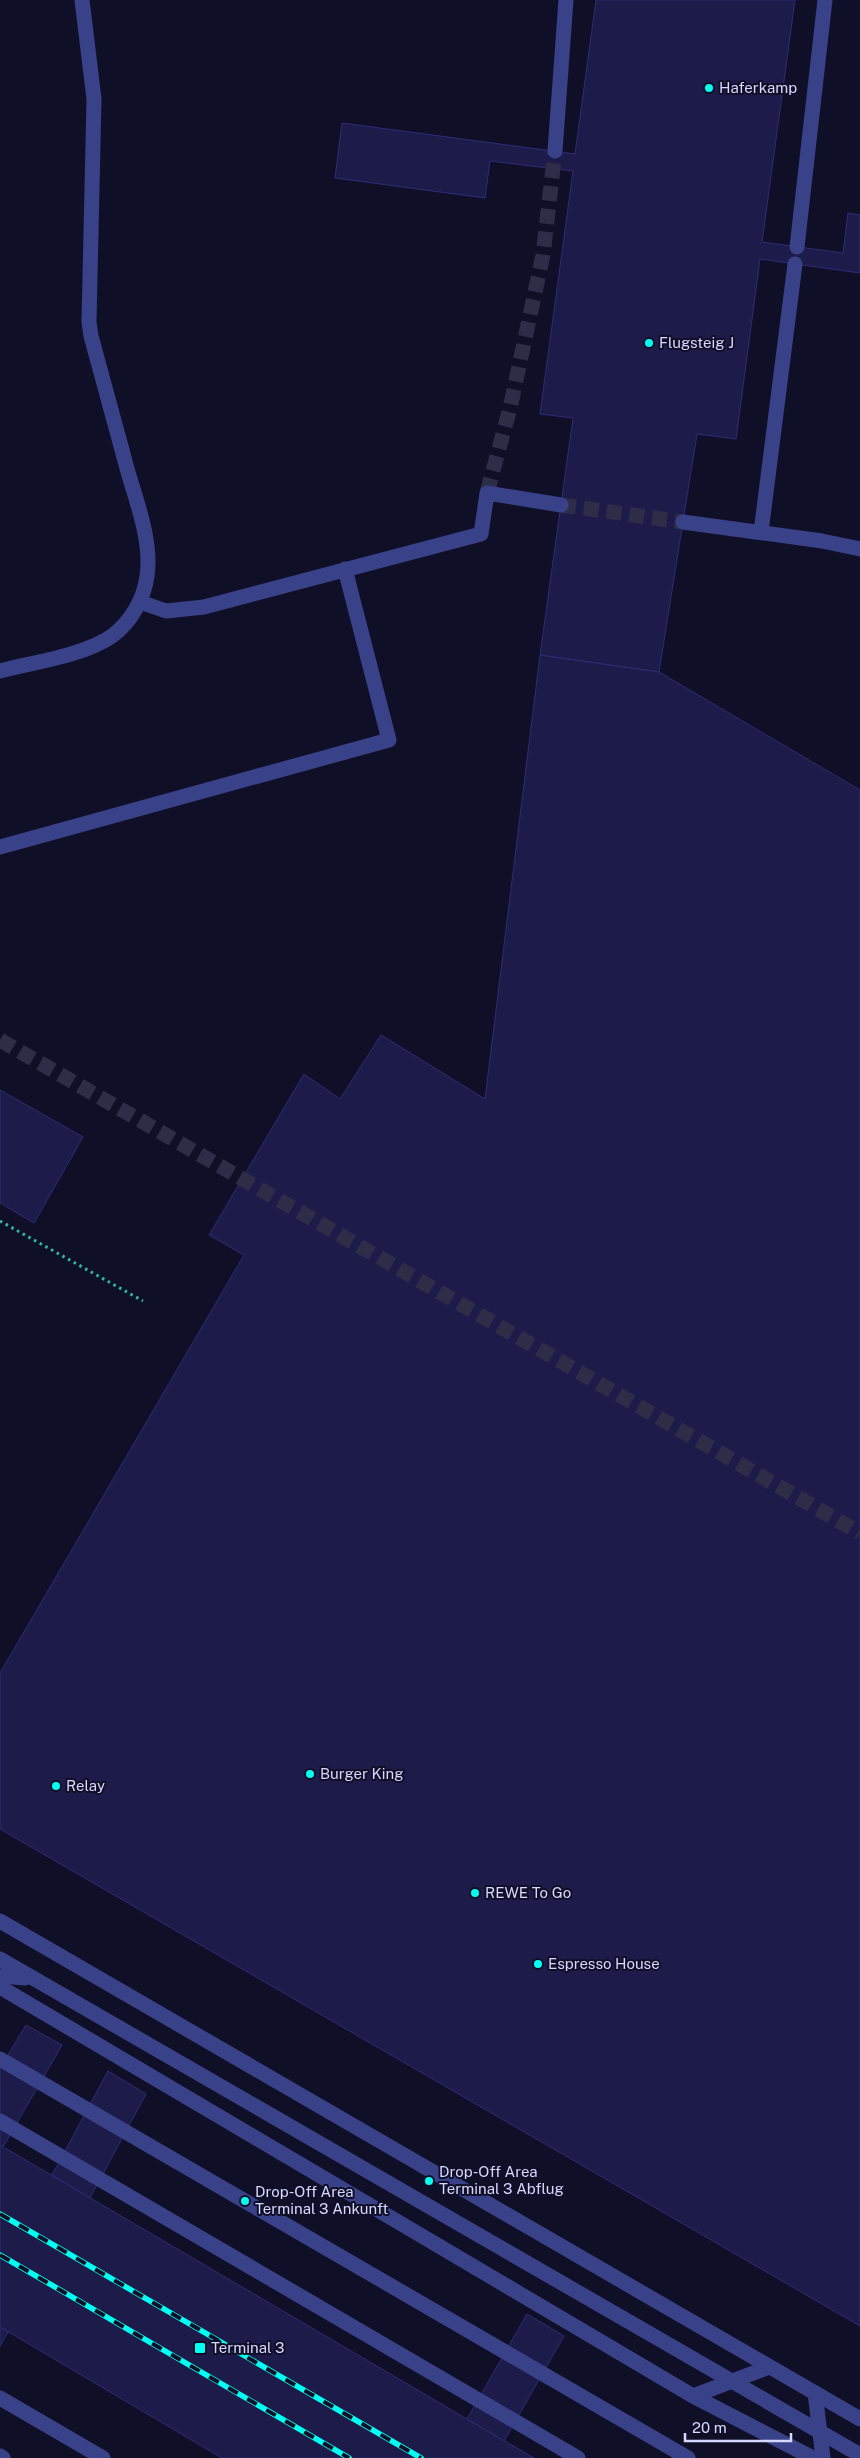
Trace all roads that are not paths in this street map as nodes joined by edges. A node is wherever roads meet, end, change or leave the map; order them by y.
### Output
1 (82, 0) edge
2 (566, 0) edge
3 (825, 0) edge
4 (555, 152) tunnel mouth
5 (797, 247) dead end
6 (795, 264) dead end
7 (561, 505) tunnel mouth
8 (683, 522) tunnel mouth
9 (761, 532) junction
10 (860, 550) edge
11 (346, 569) junction
12 (140, 602) junction
13 (0, 671) edge
14 (0, 847) edge
15 (0, 1921) edge
16 (0, 1959) edge
17 (0, 1976) edge
18 (43, 1984) junction
19 (0, 1987) edge
20 (0, 2059) edge
21 (0, 2121) edge
22 (769, 2367) junction
23 (815, 2393) junction
24 (693, 2396) junction
25 (0, 2398) edge
26 (860, 2419) edge
27 (860, 2455) edge
28 (103, 2458) edge
29 (578, 2458) edge
30 (688, 2458) edge
31 (813, 2458) edge
32 (823, 2458) edge

1 - 12 lane
2 - 4 lane
3 - 5 lane
6 - 9 lane
7 - 11 lane
8 - 9 lane
9 - 10 lane
11 - 12 lane
11 - 14 lane
12 - 13 lane
15 - 22 lane
16 - 18 lane
17 - 18 lane
18 - 27 lane
19 - 24 lane
20 - 30 lane
21 - 29 lane
22 - 23 lane
22 - 24 lane, bridge
23 - 26 lane
23 - 32 lane, bridge
24 - 31 lane
25 - 28 lane

